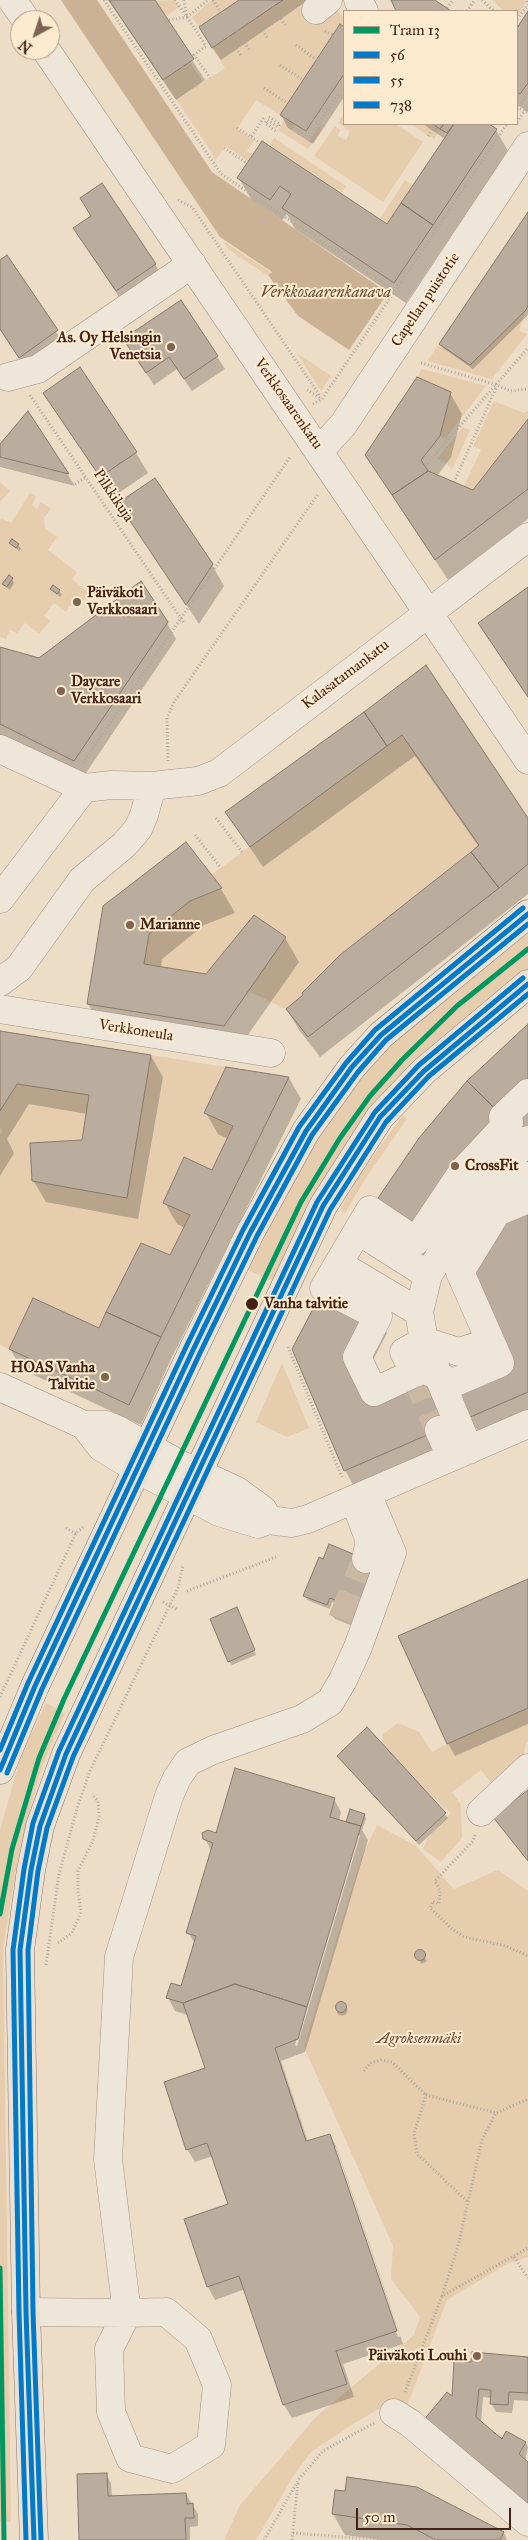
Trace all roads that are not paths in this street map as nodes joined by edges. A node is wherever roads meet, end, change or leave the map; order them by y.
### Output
1 (53, 60) edge
2 (528, 146) edge
3 (192, 264) junction
4 (7, 378) edge
5 (320, 450) junction
6 (528, 538) edge
7 (429, 612) junction
8 (0, 749) edge
9 (528, 760) edge
10 (160, 776) junction
11 (82, 777) junction
12 (0, 899) edge
13 (528, 914) edge
14 (0, 982) edge
15 (528, 984) edge
16 (0, 1009) edge
17 (272, 1053) dead end
18 (528, 1093) edge
19 (528, 1140) edge
20 (528, 1176) edge
21 (482, 1188) junction
22 (528, 1199) edge
23 (368, 1237) dead end
24 (350, 1271) dead end
25 (428, 1276) junction
26 (419, 1312) junction
27 (370, 1332) junction
28 (490, 1342) dead end
29 (414, 1356) junction
30 (0, 1387) edge
31 (528, 1424) edge
32 (439, 1430) tunnel mouth
33 (460, 1454) junction
34 (142, 1459) junction
35 (193, 1485) junction
36 (354, 1490) junction
37 (366, 1559) tunnel mouth
38 (528, 1768) edge
39 (0, 1770) edge
40 (480, 1812) dead end
41 (26, 2312) junction
42 (127, 2313) junction
43 (394, 2413) road end
44 (528, 2522) edge
45 (34, 2540) edge

1 - 3 street, Verkkosaarenkatu
2 - 5 street, Capellan puistotie
3 - 4 street
3 - 5 street, Verkkosaarenkatu
5 - 7 street, Verkkosaarenkatu
6 - 7 street, Kalasatamankatu
7 - 9 street, Verkkosaarenkatu
7 - 10 street, Kalasatamankatu
8 - 11 street
10 - 11 street, Kalasatamankatu
10 - 14 street
11 - 12 street
13 - 34 main road
15 - 35 main road
16 - 17 street, Verkkoneula
18 - 27 street
19 - 21 street
20 - 21 street
21 - 25 street
22 - 27 street
23 - 25 street
24 - 26 street
25 - 26 street
26 - 29 street
27 - 29 street
28 - 29 street
29 - 33 street
30 - 34 street
31 - 33 street
32 - 33 street
33 - 36 street
34 - 35 street
34 - 39 main road
35 - 36 street
35 - 41 main road
36 - 37 street
36 - 42 street
38 - 40 street
41 - 42 street
41 - 45 main road
42 - 42 street
43 - 44 street

